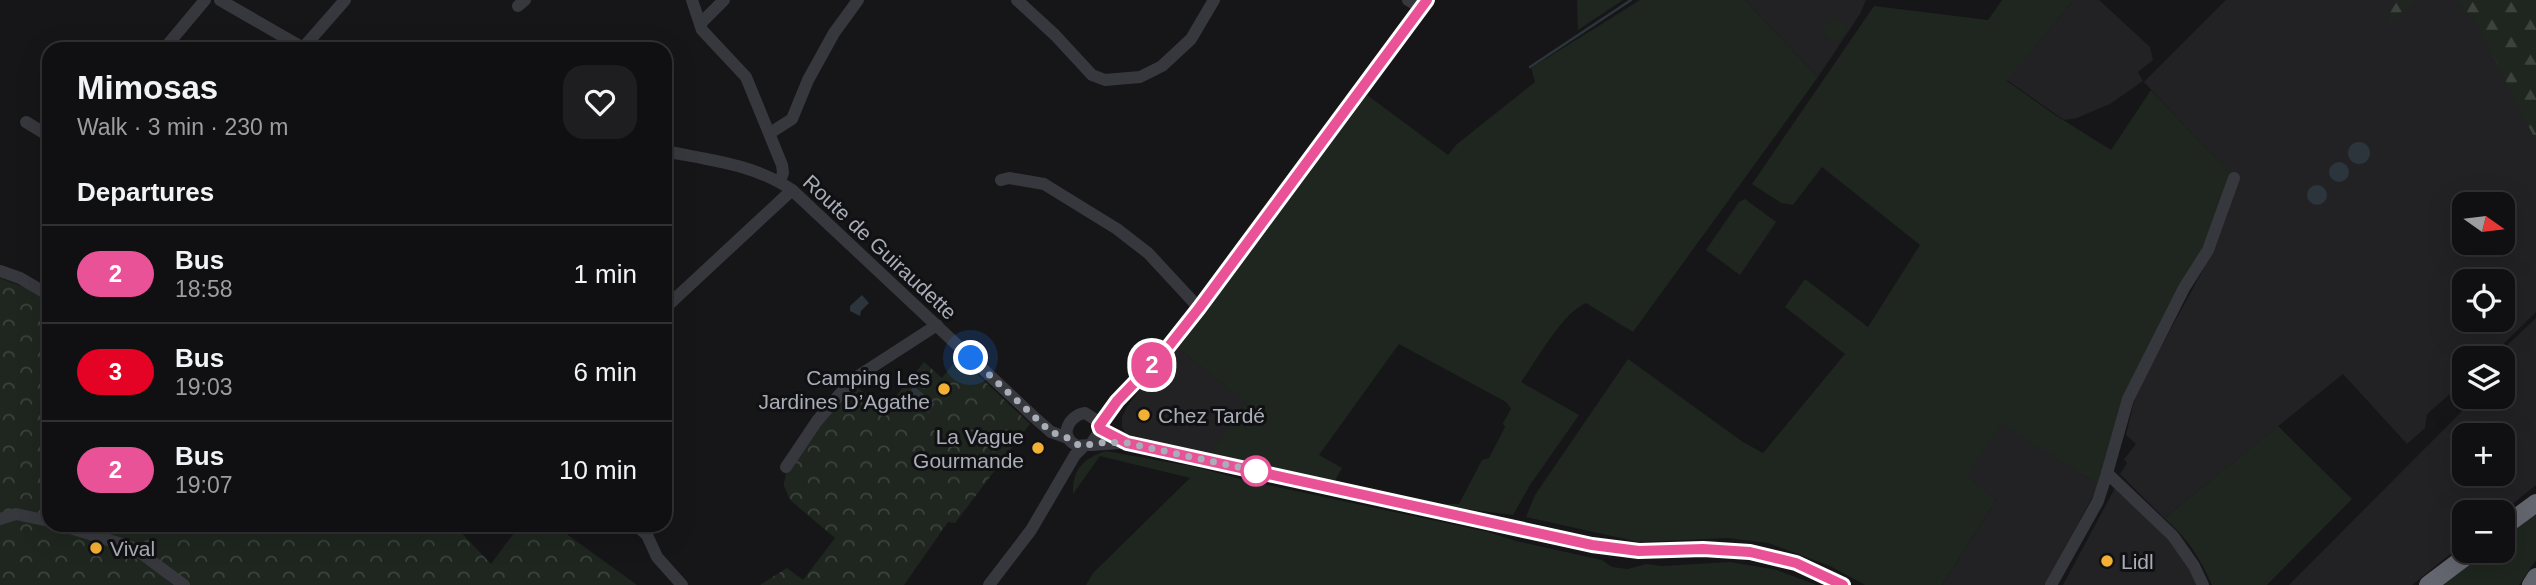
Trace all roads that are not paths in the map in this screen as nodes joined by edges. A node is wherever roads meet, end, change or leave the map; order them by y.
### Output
1 (205, 0) edge
2 (220, 0) edge
3 (345, 0) edge
4 (692, 0) edge
5 (724, 0) edge
6 (858, 0) edge
7 (1017, 0) edge
8 (1214, 0) edge
9 (1408, 0) edge
10 (1424, 4) edge
11 (701, 24) junction
12 (169, 42) edge
13 (292, 42) edge
14 (310, 42) edge
15 (26, 122) dead end
16 (42, 132) edge
17 (770, 133) junction
18 (672, 152) edge
19 (2234, 178) dead end
20 (1001, 180) dead end
21 (780, 181) junction
22 (792, 190) junction
23 (0, 271) edge
24 (42, 291) edge
25 (672, 301) edge
26 (1199, 308) junction
27 (937, 326) junction
28 (1041, 422) junction
29 (1097, 423) junction
30 (1068, 424) junction
31 (1069, 439) junction
32 (1127, 443) junction
33 (1088, 445) junction
34 (786, 467) dead end
35 (1067, 470) junction
36 (2107, 473) junction
37 (2536, 503) edge
38 (2515, 518) edge
39 (0, 519) edge
40 (42, 520) edge
41 (83, 532) edge
42 (644, 532) edge
43 (2457, 563) edge
44 (2536, 577) edge
45 (184, 585) edge
46 (682, 585) edge
47 (989, 585) edge
48 (1843, 585) edge
49 (2051, 585) edge
50 (2203, 585) edge
51 (2428, 585) edge
52 (2531, 585) edge

1 - 12 street
2 - 13 street
3 - 14 street
4 - 11 street
5 - 11 street
6 - 17 street
7 - 8 street
9 - 10 street
10 - 26 street
11 - 17 street
15 - 16 street
17 - 21 street
18 - 21 street, Route de Guiraudette
19 - 36 street
20 - 26 street
21 - 22 street, Route de Guiraudette
22 - 25 street
22 - 27 street, Route de Guiraudette
23 - 24 street
26 - 29 street
27 - 28 street, Route de Guiraudette
27 - 34 street
28 - 30 street
28 - 31 street, Route de Guiraudette
29 - 30 street
29 - 32 street
29 - 33 street
30 - 31 street
31 - 33 street
31 - 35 street
32 - 33 street
32 - 48 street
33 - 35 street
35 - 47 street
36 - 49 street
36 - 50 street
37 - 38 highway
39 - 40 street
41 - 45 street
42 - 46 street
43 - 51 highway
44 - 52 highway

